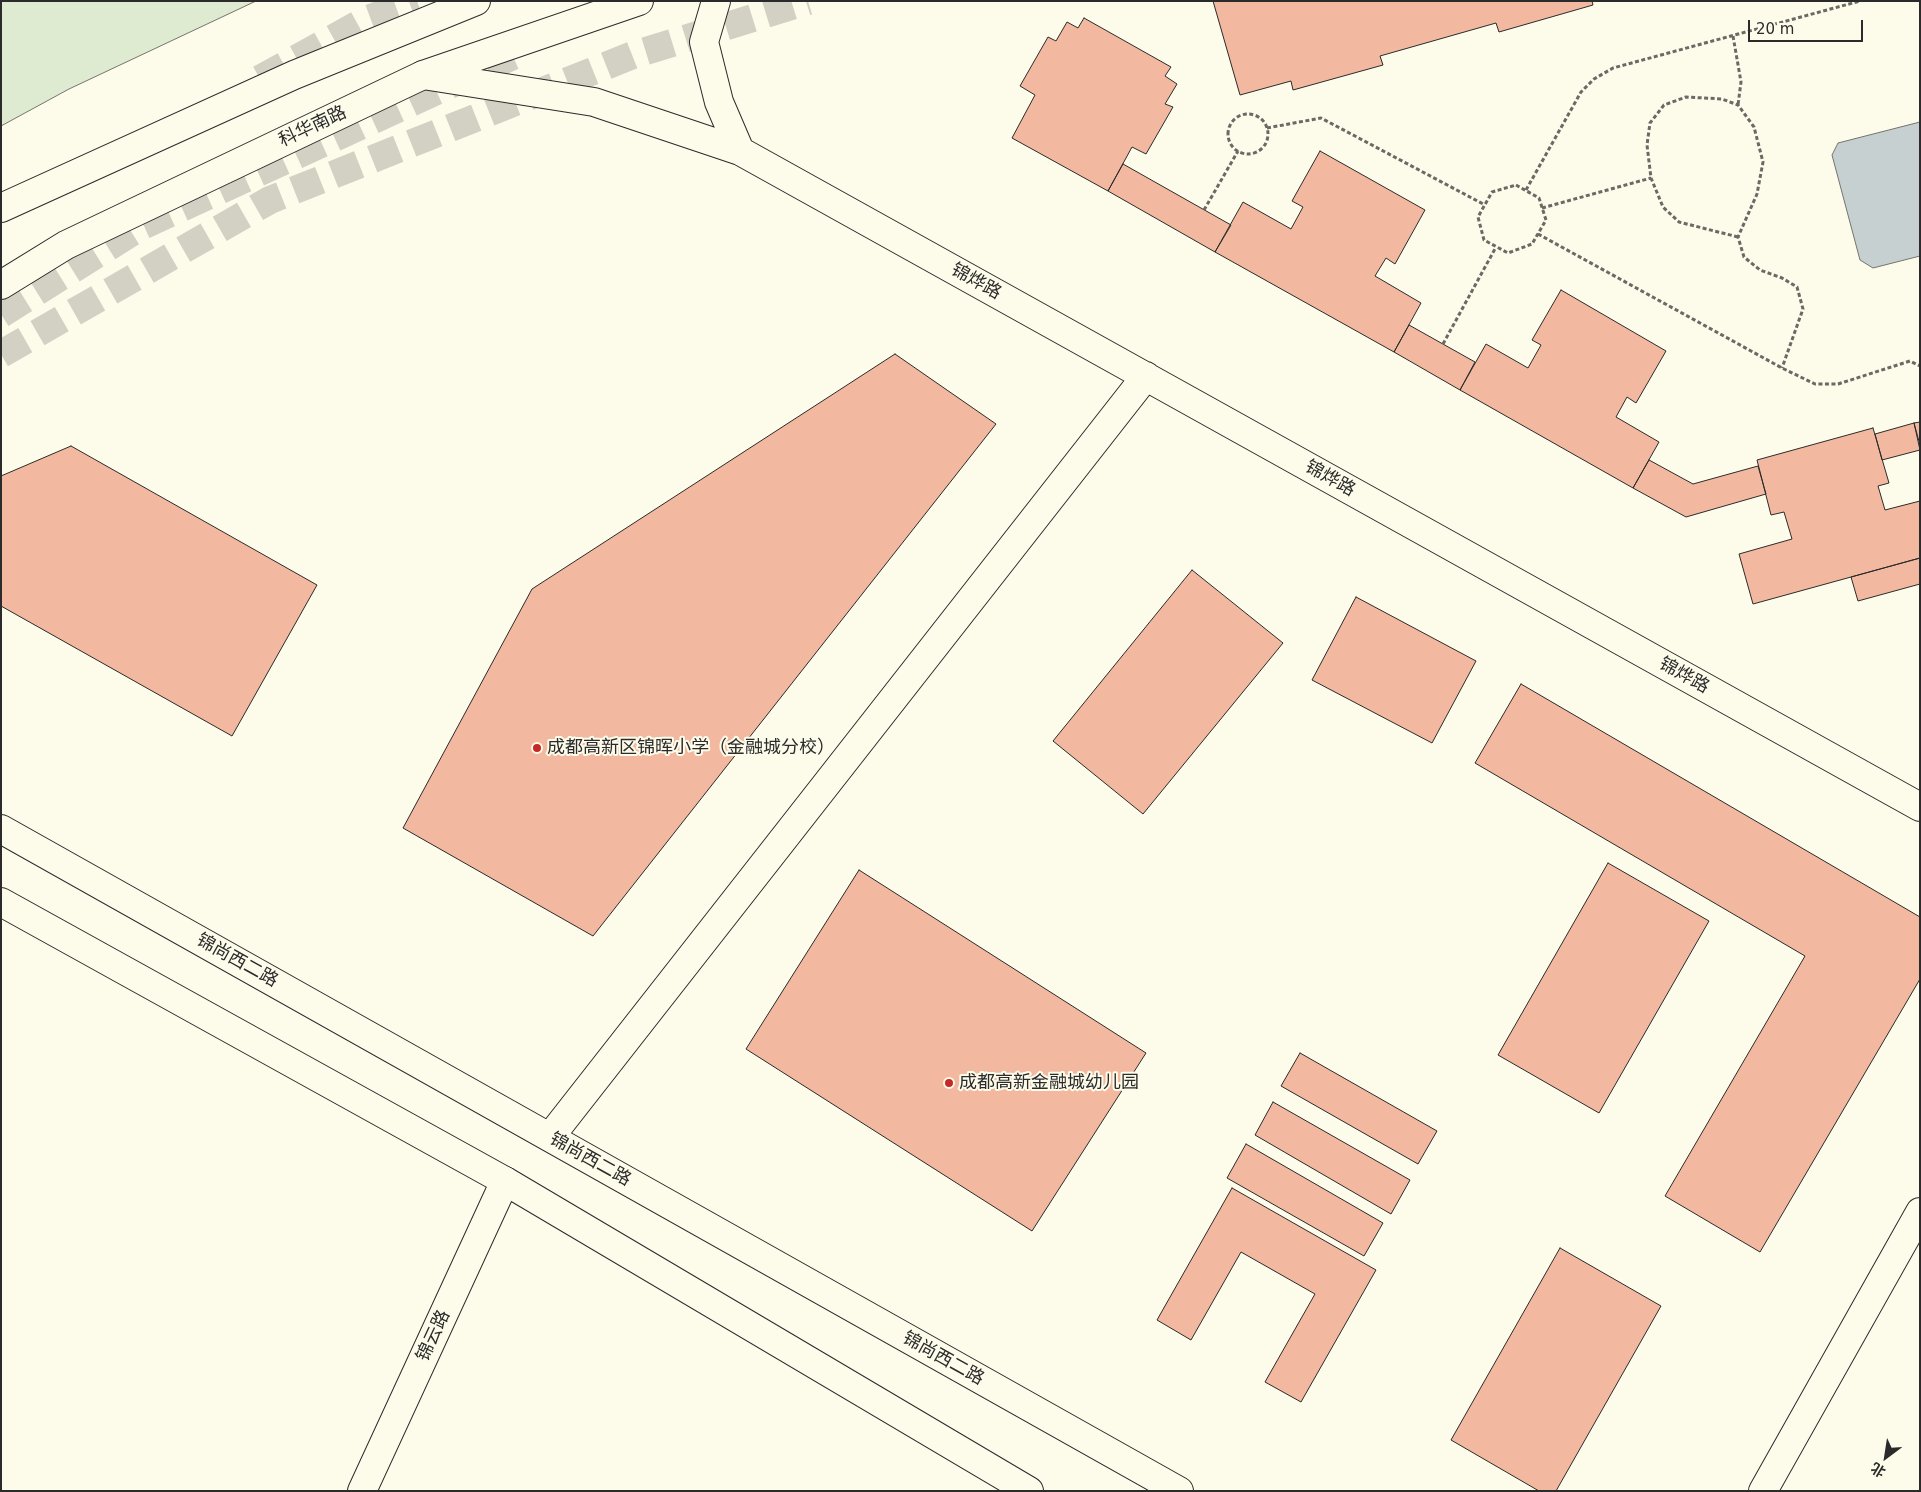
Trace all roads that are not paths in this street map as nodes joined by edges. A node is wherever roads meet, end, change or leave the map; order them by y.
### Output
1 (476, 1) edge
2 (639, 1) edge
3 (716, 1) edge
4 (423, 75) junction
5 (740, 150) junction
6 (1, 208) edge
7 (1, 284) edge
8 (1146, 376) junction
9 (1920, 807) edge
10 (1, 829) edge
11 (1, 902) edge
12 (550, 1137) junction
13 (505, 1181) junction
14 (1920, 1212) edge
15 (362, 1491) edge
16 (1028, 1491) edge
17 (1179, 1491) edge
18 (1763, 1491) edge

1 - 6 street
2 - 4 street, 科华南路
3 - 5 street
4 - 5 street, 锦烨路
4 - 7 street, 科华南路
5 - 8 street, 锦烨路
8 - 9 street, 锦烨路
8 - 12 street
10 - 12 street, 锦尚西二路
11 - 13 street
12 - 17 street, 锦尚西二路
13 - 15 street, 锦云路
13 - 16 street
14 - 18 street

